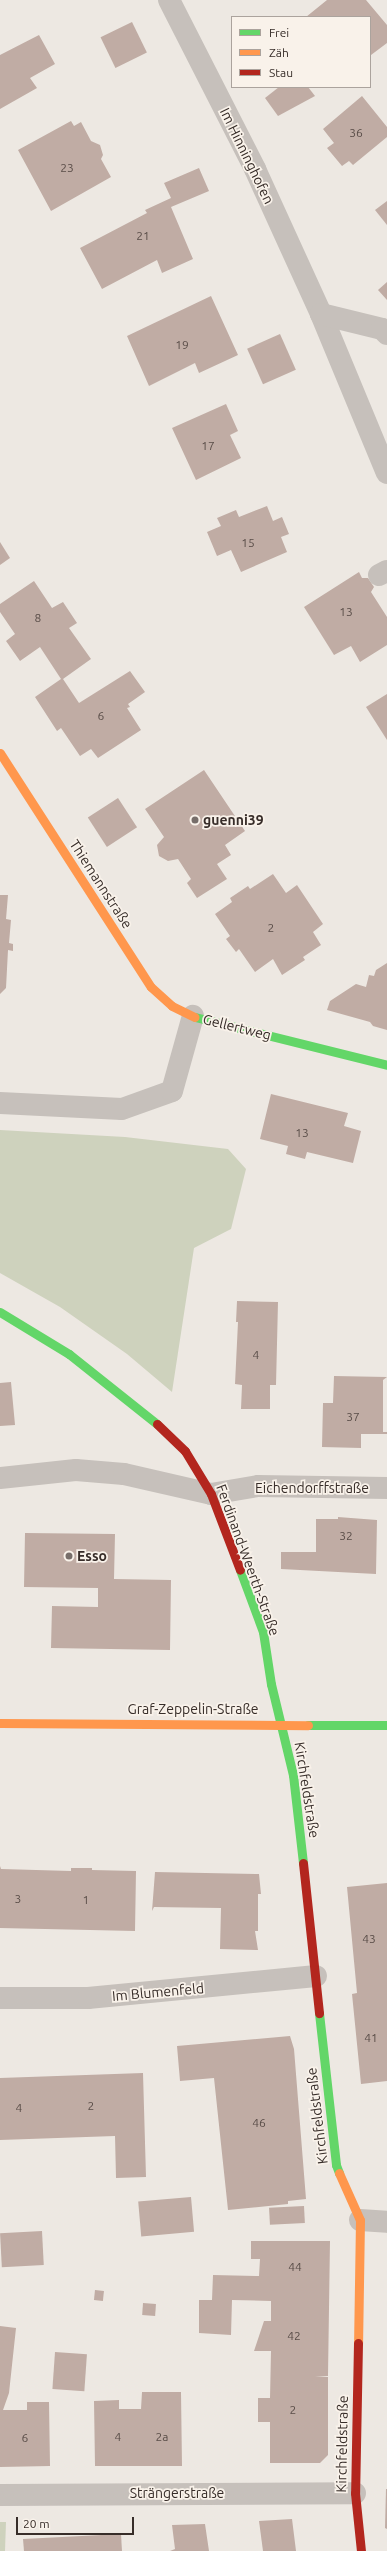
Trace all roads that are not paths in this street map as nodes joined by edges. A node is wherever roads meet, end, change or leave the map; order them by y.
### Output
1 (168, 0) edge
2 (321, 314) junction
3 (387, 334) edge
4 (387, 473) edge
5 (0, 754) edge
6 (193, 1016) junction
7 (387, 1065) edge
8 (0, 1103) edge
9 (0, 1312) edge
10 (0, 1478) edge
11 (387, 1488) edge
12 (211, 1494) junction
13 (0, 1723) edge
14 (281, 1723) junction
15 (387, 1725) edge
16 (316, 1976) junction
17 (0, 1998) edge
18 (360, 2220) junction
19 (387, 2222) edge
20 (354, 2493) junction
21 (0, 2495) edge
22 (361, 2551) edge

1 - 2 street, Im Hinninghofen
2 - 3 street
2 - 4 street, Im Hinninghofen
5 - 6 street, Thiemannstraße
6 - 7 street, Gellertweg
6 - 8 street, Gellertweg
9 - 12 street, Ferdinand-Weerth-Straße
10 - 12 street, Eichendorffstraße
11 - 12 street, Eichendorffstraße
12 - 14 street, Ferdinand-Weerth-Straße
13 - 14 street, Graf-Zeppelin-Straße
14 - 15 street, Graf-Zeppelin-Straße
14 - 16 street, Kirchfeldstraße
16 - 17 street, Im Blumenfeld
16 - 18 street, Kirchfeldstraße
18 - 19 street
18 - 20 street, Kirchfeldstraße
20 - 21 street, Strängerstraße
20 - 22 street, Kirchfeldstraße

